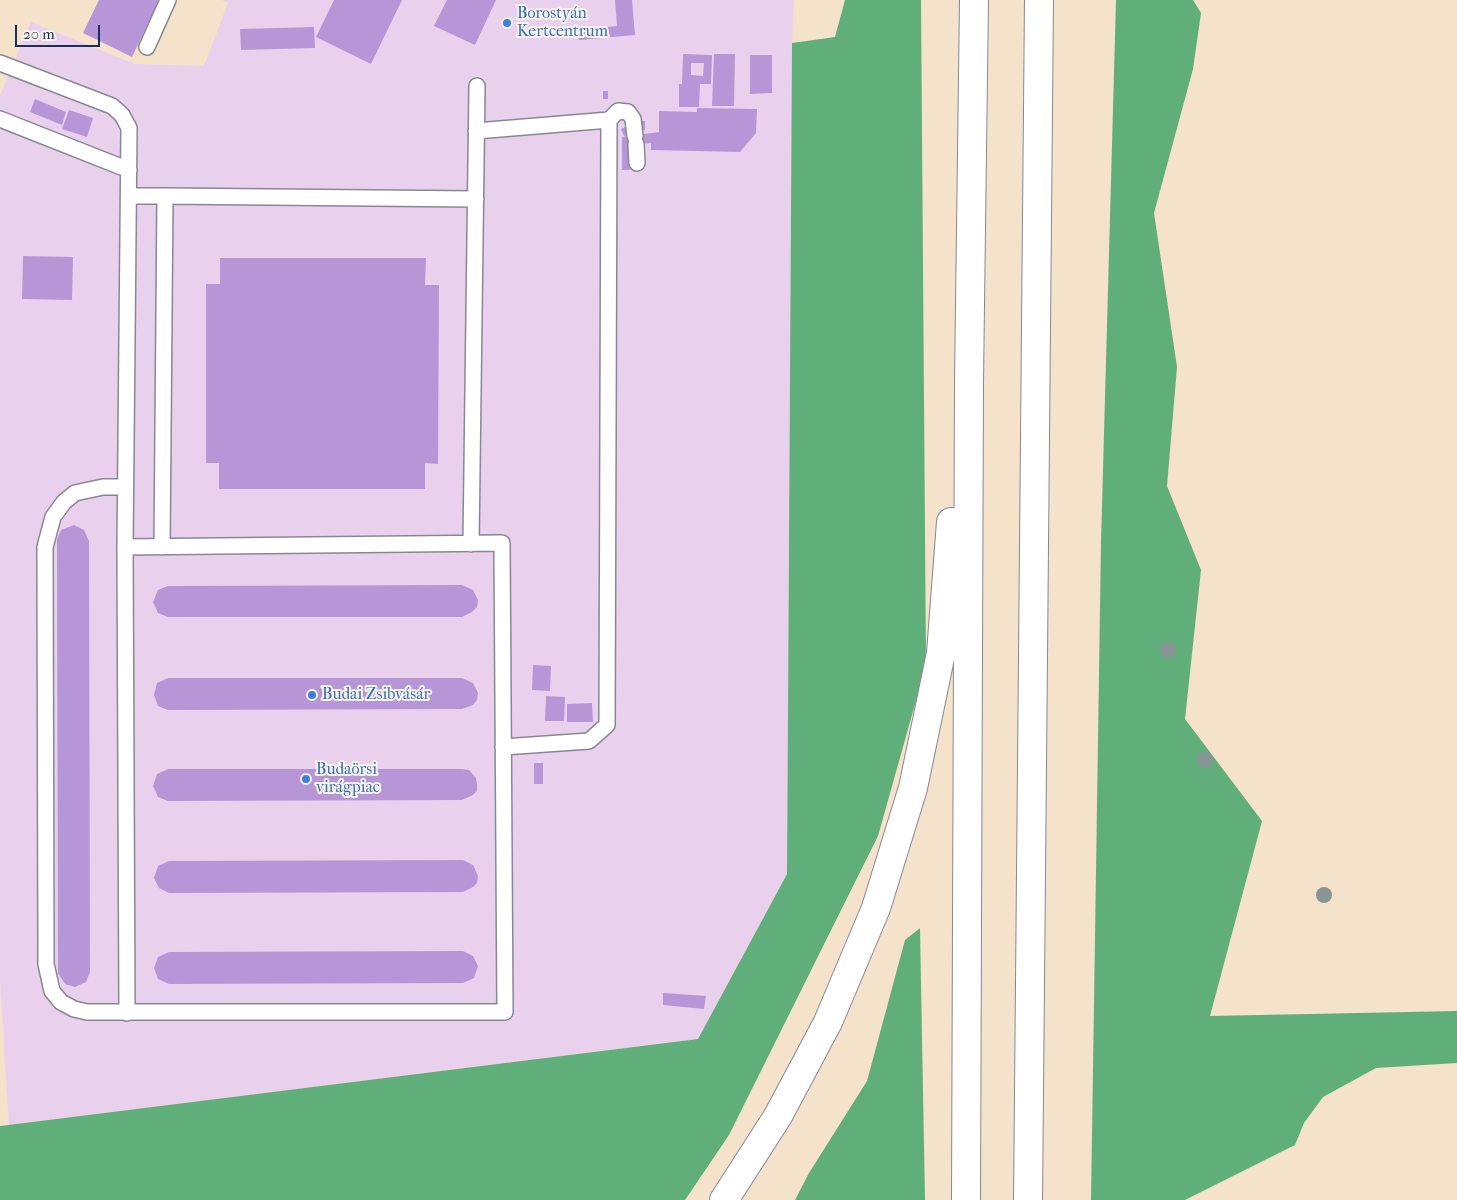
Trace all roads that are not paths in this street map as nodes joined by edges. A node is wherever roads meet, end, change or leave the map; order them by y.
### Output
1 (168, 0) edge
2 (974, 0) edge
3 (1039, 0) edge
4 (147, 48) dead end
5 (0, 63) edge
6 (477, 86) dead end
7 (0, 119) edge
8 (609, 120) junction
9 (476, 131) junction
10 (637, 163) dead end
11 (130, 170) junction
12 (129, 196) junction
13 (165, 196) junction
14 (476, 199) junction
15 (969, 381) junction
16 (125, 487) junction
17 (471, 544) junction
18 (125, 547) junction
19 (162, 547) junction
20 (503, 747) junction
21 (127, 1014) junction
22 (724, 1200) edge
23 (966, 1200) edge
24 (1028, 1200) edge

1 - 4 lane
2 - 15 main road
3 - 24 main road
5 - 11 lane
6 - 9 lane
7 - 11 lane
8 - 9 lane
8 - 10 lane
8 - 20 lane
9 - 14 lane
11 - 12 lane
12 - 13 lane
12 - 16 lane
13 - 14 lane
13 - 19 lane
14 - 17 lane
15 - 22 main road
15 - 23 main road
16 - 18 lane
16 - 21 lane
17 - 19 lane
17 - 20 lane
18 - 19 lane
18 - 21 lane
20 - 21 lane

